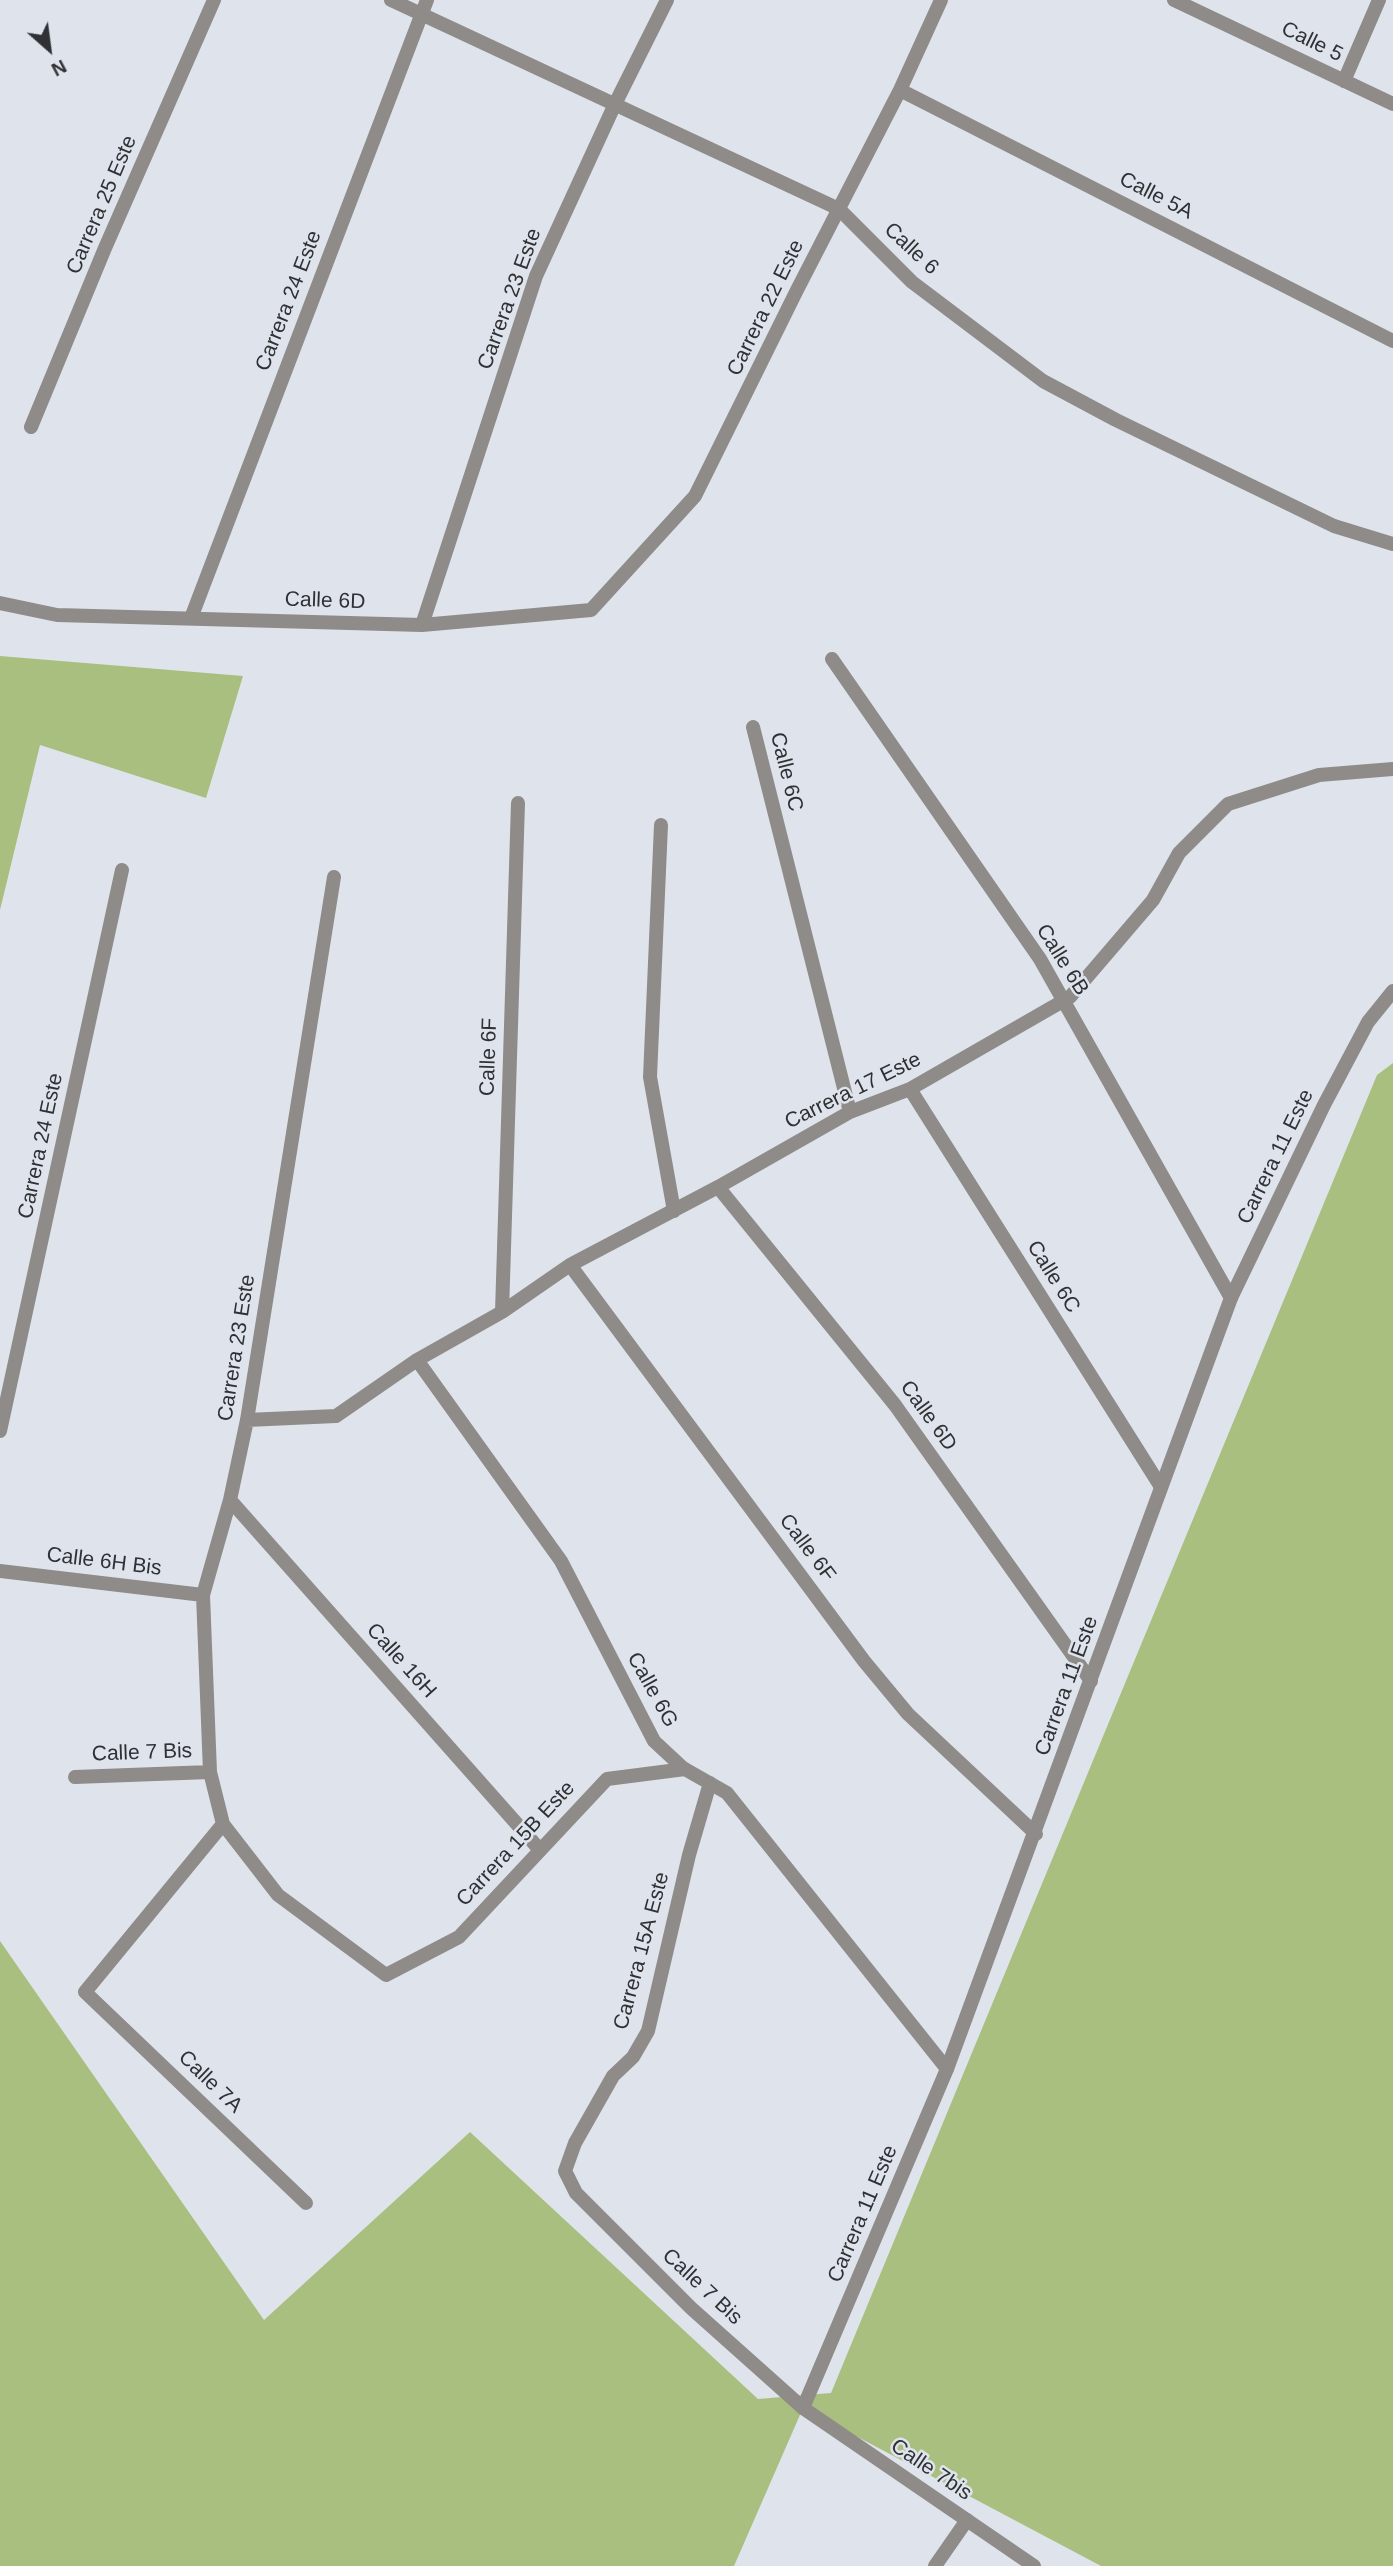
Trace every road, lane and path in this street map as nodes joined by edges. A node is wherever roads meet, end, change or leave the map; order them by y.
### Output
1 (214, 0) edge
2 (391, 0) edge
3 (427, 0) edge
4 (667, 0) edge
5 (941, 0) edge
6 (1174, 0) edge
7 (1379, 0) edge
8 (1193, 4) edge
9 (420, 14) junction
10 (1344, 81) junction
11 (900, 90) junction
12 (615, 104) junction
13 (1393, 104) edge
14 (839, 209) junction
15 (1393, 341) edge
16 (31, 427) dead end
17 (1393, 544) edge
18 (0, 603) edge
19 (591, 610) joint
20 (191, 618) junction
21 (422, 625) junction
22 (832, 659) dead end
23 (753, 727) dead end
24 (1393, 769) edge
25 (518, 803) dead end
26 (662, 825) dead end
27 (122, 870) dead end
28 (334, 877) dead end
29 (1393, 991) edge
30 (1064, 1000) junction
31 (910, 1089) junction
32 (850, 1112) junction
33 (718, 1187) junction
34 (674, 1210) junction
35 (570, 1265) junction
36 (1231, 1298) junction
37 (502, 1312) junction
38 (417, 1360) junction
39 (247, 1420) junction
40 (0, 1431) edge
41 (1161, 1487) junction
42 (230, 1500) junction
43 (0, 1571) edge
44 (204, 1595) junction
45 (1091, 1681) junction
46 (685, 1769) junction
47 (210, 1772) junction
48 (75, 1777) dead end
49 (710, 1783) junction
50 (223, 1824) junction
51 (1035, 1834) junction
52 (540, 1850) junction
53 (947, 2069) junction
54 (576, 2193) joint
55 (306, 2203) dead end
56 (803, 2408) junction
57 (967, 2519) junction
58 (935, 2566) edge
59 (1034, 2566) edge

1 - 16 street, Carrera 25 Este
2 - 9 street, Calle 6
3 - 9 street, Carrera 24 Este
4 - 12 street, Carrera 23 Este
5 - 11 street, Carrera 22 Este
6 - 8 street, Calle 5
7 - 10 street
8 - 10 street, Calle 5
9 - 12 street, Calle 6
9 - 20 street, Carrera 24 Este
10 - 13 street, Calle 5
11 - 14 street, Carrera 22 Este
11 - 15 street, Calle 5A
12 - 14 street, Calle 6
12 - 21 street, Carrera 23 Este
14 - 17 street, Calle 6
14 - 19 street, Carrera 22 Este
18 - 20 street, Calle 6D
19 - 21 street, Calle 6D
20 - 21 street, Calle 6D
22 - 30 street, Calle 6B
23 - 32 street, Calle 6C
24 - 30 street, Carrera 17 Este
25 - 37 street, Calle 6F
26 - 34 street
27 - 40 street, Carrera 24 Este
28 - 39 street, Carrera 23 Este
29 - 36 street, Carrera 11 Este
30 - 31 street, Carrera 17 Este
30 - 36 street, Calle 6B
31 - 32 street, Carrera 17 Este
31 - 41 street, Calle 6C
32 - 33 street, Carrera 17 Este
33 - 34 street, Carrera 17 Este
33 - 45 street, Calle 6D
34 - 35 street, Carrera 17 Este
35 - 37 street, Carrera 17 Este
35 - 51 street, Calle 6F
36 - 41 street, Carrera 11 Este
37 - 38 street, Carrera 17 Este
38 - 39 street, Carrera 17 Este
38 - 46 street, Calle 6G
39 - 42 street, Carrera 23 Este
41 - 45 street, Carrera 11 Este
42 - 44 street, Carrera 23 Este
42 - 52 street, Calle 16H
43 - 44 street, Calle 6H Bis
44 - 47 street, Carrera 23 Este
45 - 51 street, Carrera 11 Este
46 - 49 street, Calle 6G
46 - 52 street, Carrera 15B Este
47 - 48 street, Calle 7 Bis
47 - 50 street, Carrera 23 Este
49 - 53 street, Calle 6G
49 - 54 street, Carrera 15A Este
50 - 52 street, Carrera 15B Este
50 - 55 street, Calle 7A
51 - 53 street, Carrera 11 Este
53 - 56 street, Carrera 11 Este
54 - 56 street, Calle 7 Bis
56 - 57 street, Calle 7bis
57 - 58 street
57 - 59 street, Calle 7bis

